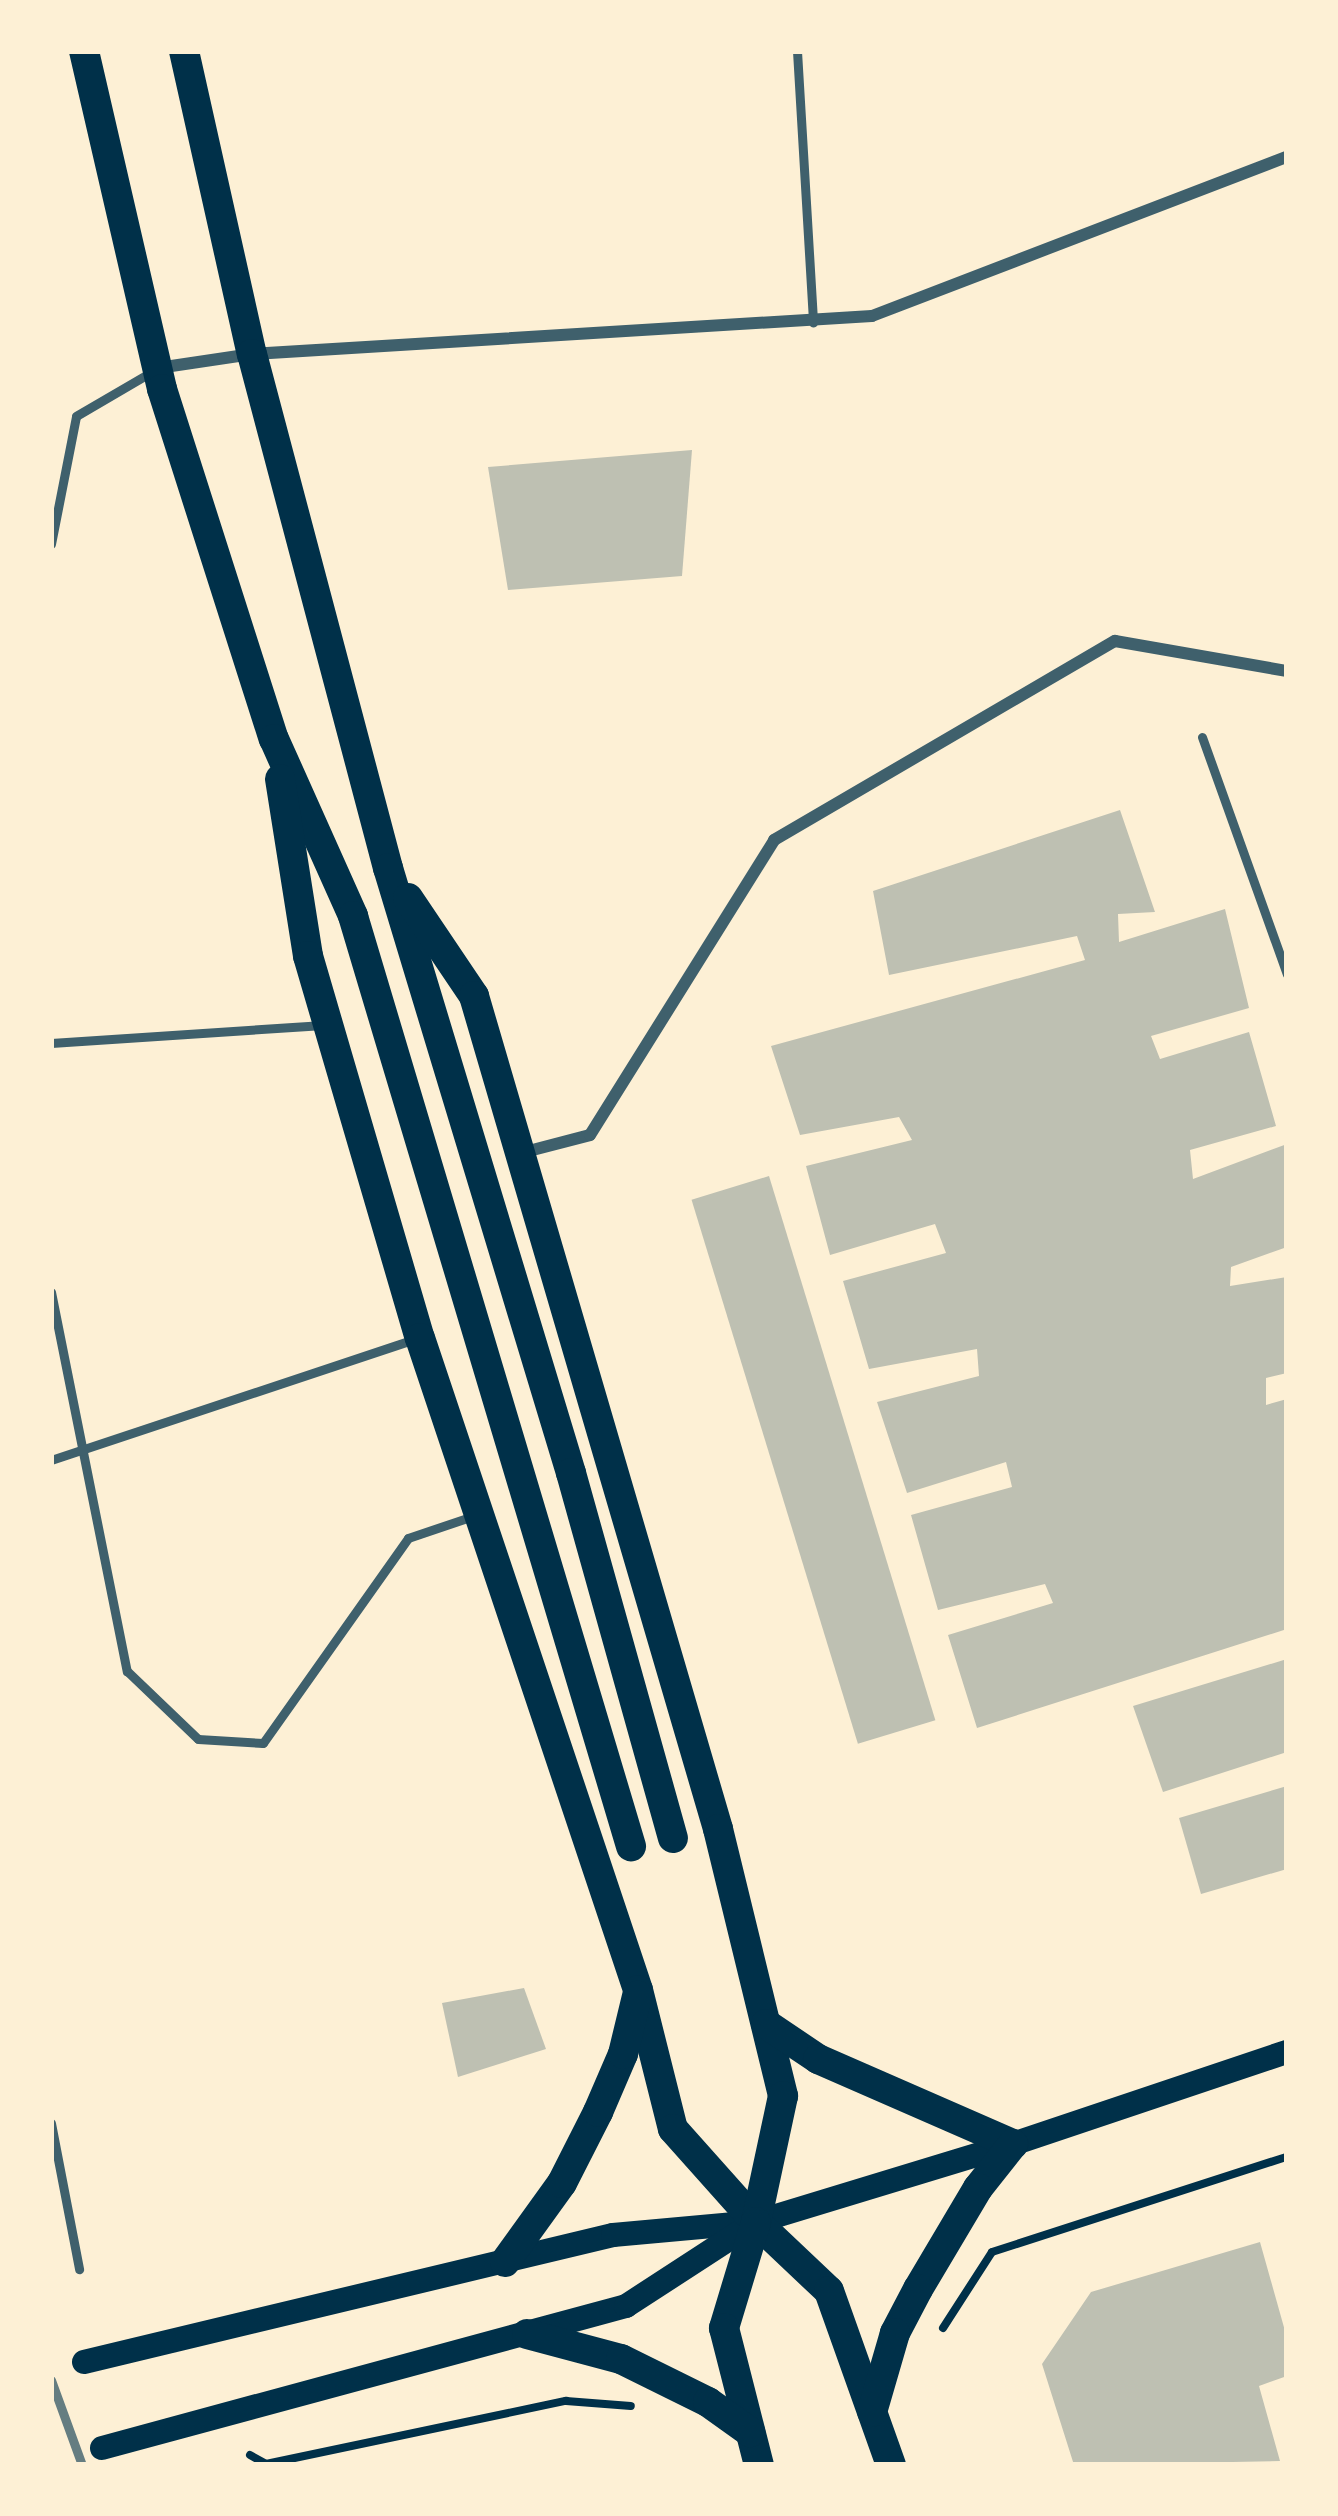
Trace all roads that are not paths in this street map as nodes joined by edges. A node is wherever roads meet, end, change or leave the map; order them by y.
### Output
1 (84, 51) edge
2 (184, 51) edge
3 (796, 51) edge
4 (1287, 157) edge
5 (813, 323) junction
6 (252, 354) junction
7 (158, 368) junction
8 (51, 544) edge
9 (1287, 671) edge
10 (1202, 737) dead end
11 (274, 740) junction
12 (388, 868) junction
13 (1287, 974) edge
14 (328, 1025) junction
15 (51, 1043) edge
16 (520, 1153) junction
17 (51, 1292) edge
18 (419, 1338) junction
19 (82, 1449) junction
20 (51, 1460) edge
21 (481, 1514) junction
22 (673, 1838) dead end
23 (631, 1846) dead end
24 (638, 1990) junction
25 (766, 2024) junction
26 (1287, 2052) edge
27 (51, 2123) edge
28 (1013, 2144) junction
29 (756, 2222) junction
30 (505, 2262) junction
31 (79, 2269) dead end
32 (527, 2334) junction
33 (84, 2362) dead end
34 (872, 2413) junction
35 (750, 2432) junction
36 (102, 2448) dead end
37 (758, 2465) edge
38 (891, 2465) edge

1 - 7 main road
2 - 6 main road
3 - 5 lane
4 - 5 street
5 - 6 street
6 - 7 street
6 - 12 main road
7 - 8 lane
7 - 11 main road
9 - 16 street
10 - 13 lane
11 - 14 main road
11 - 23 main road
12 - 16 main road
12 - 22 main road
14 - 15 lane
14 - 18 main road
16 - 25 main road
17 - 19 lane
18 - 19 lane
18 - 21 main road
19 - 20 lane
19 - 21 lane
21 - 24 main road
24 - 29 main road
24 - 30 main road
25 - 28 main road
25 - 29 main road
26 - 28 main road
27 - 31 lane
28 - 29 main road
28 - 34 main road
29 - 30 main road
29 - 32 main road
29 - 34 main road
29 - 35 main road
30 - 33 main road
32 - 35 main road
32 - 36 main road
34 - 38 main road
35 - 37 main road

